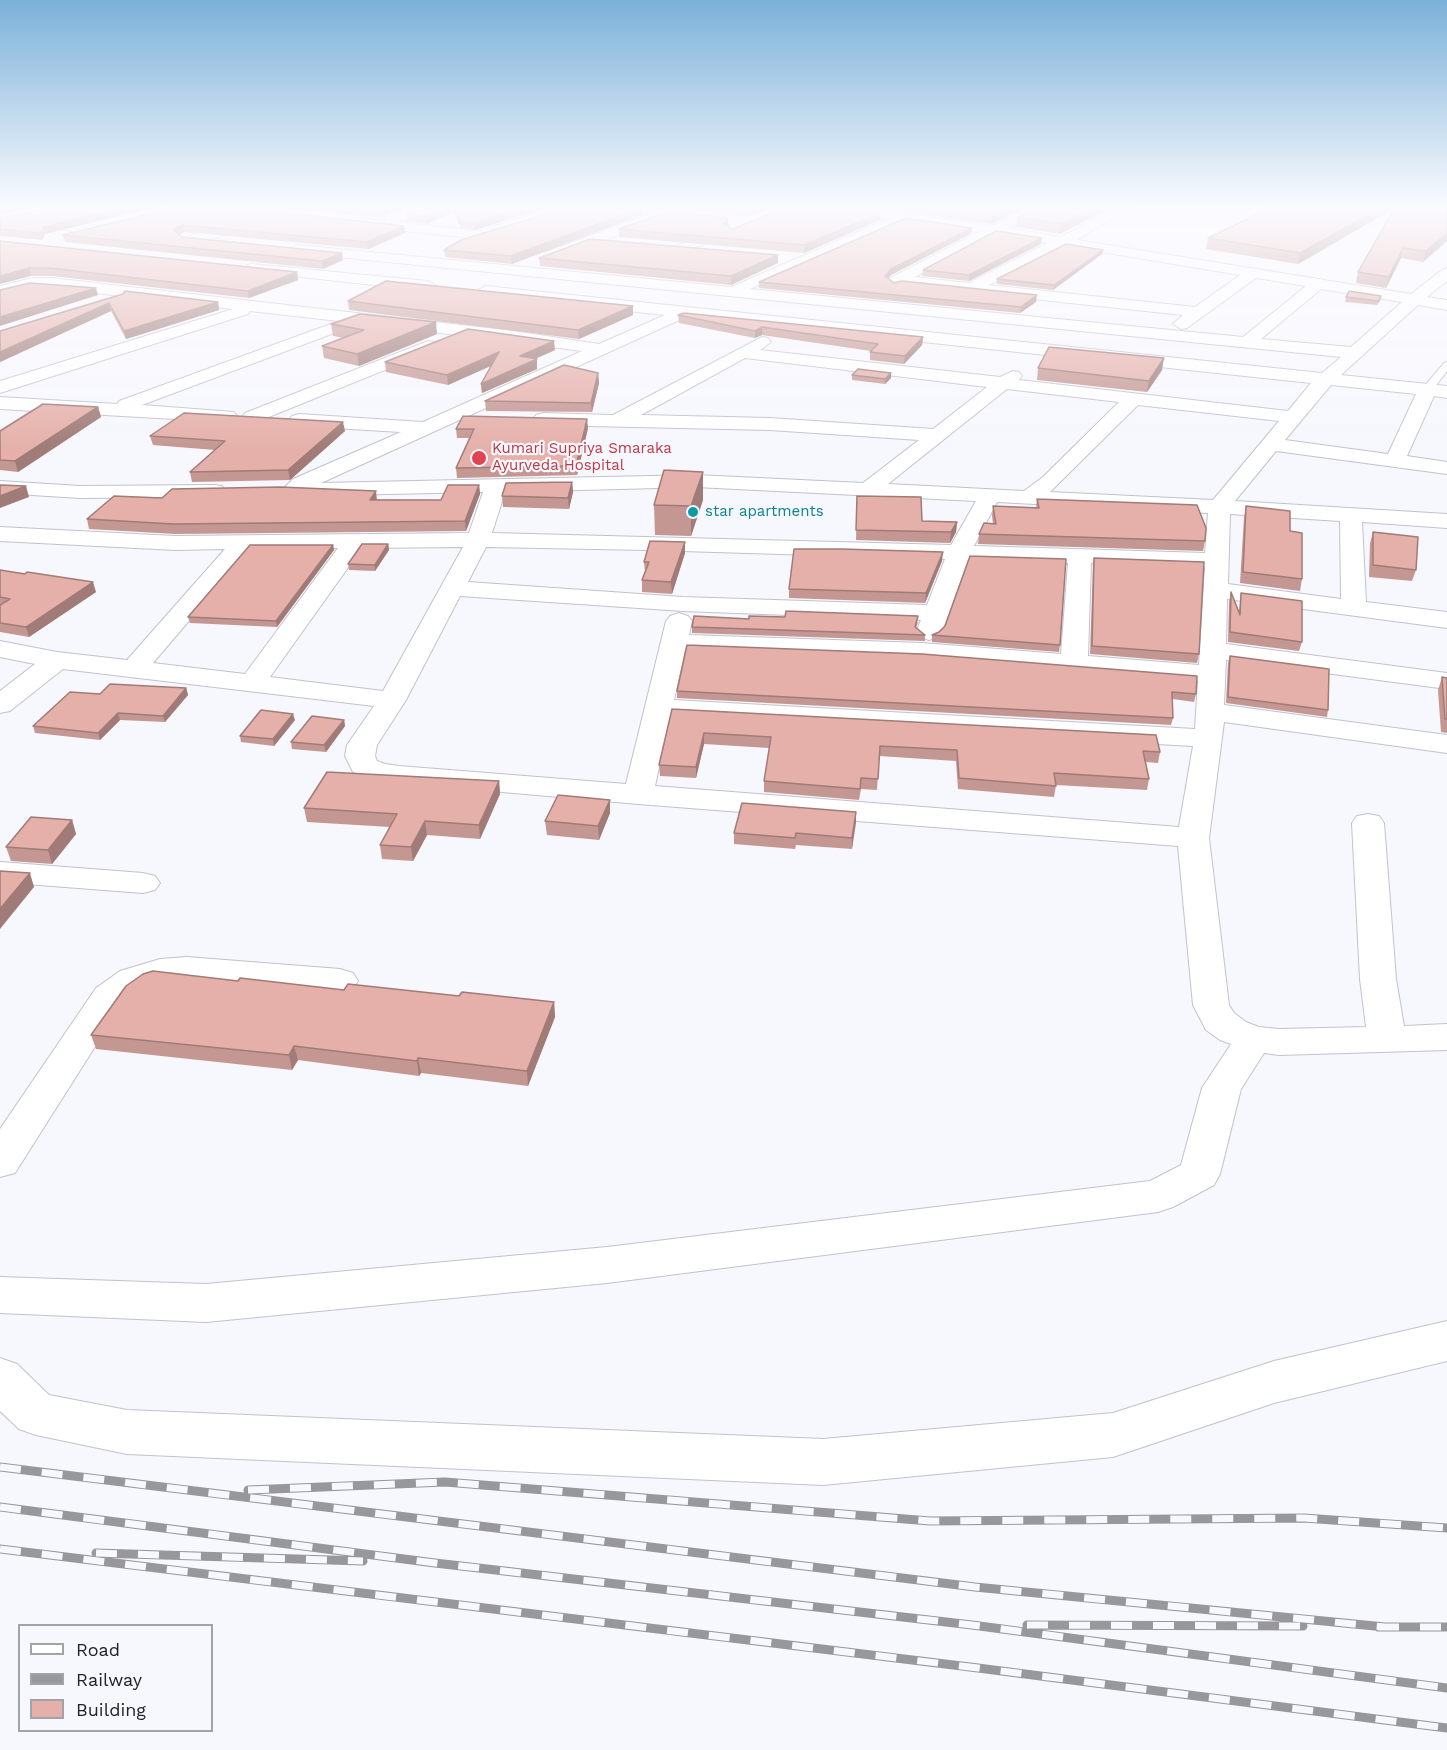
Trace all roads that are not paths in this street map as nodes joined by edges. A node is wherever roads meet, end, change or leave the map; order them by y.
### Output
1 (22, 287) edge
2 (72, 287) edge
3 (318, 287) edge
4 (438, 287) edge
5 (441, 287) edge
6 (699, 287) edge
7 (742, 287) edge
8 (883, 287) edge
9 (959, 287) edge
10 (1234, 287) edge
11 (1315, 287) edge
12 (1334, 287) edge
13 (1430, 287) edge
14 (971, 288) joint
15 (464, 289) edge
16 (734, 290) junction
17 (0, 291) edge
18 (1134, 291) dead end
19 (128, 293) junction
20 (1414, 300) junction
21 (852, 302) junction
22 (1115, 303) junction
23 (1447, 305) edge
24 (90, 306) edge
25 (254, 307) junction
26 (686, 311) junction
27 (1198, 312) junction
28 (361, 318) junction
29 (794, 323) junction
30 (465, 331) junction
31 (1167, 334) junction
32 (1247, 342) junction
33 (601, 349) junction
34 (1040, 350) junction
35 (743, 353) junction
36 (1355, 353) junction
37 (1447, 365) edge
38 (1326, 379) junction
39 (1005, 384) junction
40 (0, 387) edge
41 (1437, 391) edge
42 (1134, 398) junction
43 (0, 403) edge
44 (794, 405) dead end
45 (114, 410) junction
46 (252, 417) junction
47 (1292, 417) junction
48 (448, 418) junction
49 (494, 418) edge
50 (528, 419) edge
51 (619, 420) junction
52 (770, 424) junction
53 (426, 428) junction
54 (938, 435) junction
55 (1270, 444) junction
56 (1395, 460) junction
57 (1447, 468) edge
58 (496, 486) junction
59 (0, 487) edge
60 (868, 489) junction
61 (230, 491) edge
62 (80, 492) junction
63 (990, 495) junction
64 (1029, 497) junction
65 (1219, 507) junction
66 (17, 516) edge
67 (1351, 516) junction
68 (1447, 521) edge
69 (0, 534) edge
70 (478, 540) junction
71 (355, 541) junction
72 (244, 542) junction
73 (959, 552) junction
74 (1080, 556) junction
75 (1217, 560) junction
76 (451, 588) junction
77 (1215, 590) junction
78 (683, 604) junction
79 (1354, 608) junction
80 (937, 613) junction
81 (1447, 620) edge
82 (674, 642) junction
83 (0, 649) edge
84 (922, 651) junction
85 (57, 660) junction
86 (1212, 662) junction
87 (1074, 663) junction
88 (134, 669) junction
89 (1447, 681) edge
90 (252, 683) junction
91 (392, 700) junction
92 (0, 705) edge
93 (658, 708) junction
94 (1210, 725) junction
95 (1447, 744) edge
96 (638, 795) junction
97 (1368, 823) dead end
98 (1193, 838) junction
99 (0, 872) edge
100 (143, 883) dead end
101 (340, 981) dead end
102 (1447, 1037) edge
103 (1254, 1039) junction
104 (1387, 1039) junction
105 (0, 1162) edge
106 (0, 1295) edge
107 (1447, 1341) edge
108 (0, 1379) edge

1 - 17 street
2 - 19 street
3 - 25 street
4 - 5 street
6 - 16 street
7 - 16 street
8 - 21 street
9 - 14 street
10 - 27 street
11 - 32 street
12 - 20 street
13 - 20 street
14 - 22 street
15 - 26 street
16 - 21 street
16 - 26 street
18 - 22 street
19 - 24 street
19 - 25 street
20 - 23 street
20 - 36 street
21 - 31 street
22 - 27 street
25 - 28 street
25 - 40 street
26 - 29 street
26 - 33 street
27 - 31 street
28 - 30 street
28 - 45 street
29 - 34 street
29 - 35 street
30 - 33 street
30 - 46 street
31 - 32 street
32 - 36 street
33 - 48 street
34 - 38 street
34 - 39 street
35 - 39 street
35 - 51 street
36 - 38 street
37 - 41 lane
38 - 41 street
38 - 47 street
39 - 42 street
39 - 54 street
41 - 56 street
42 - 47 street
42 - 64 street
43 - 45 street
44 - 52 street
45 - 46 street
46 - 53 street
47 - 55 street
48 - 49 street
48 - 53 street
50 - 51 street
51 - 52 street
52 - 54 street
53 - 58 street
54 - 60 street
55 - 56 street
55 - 65 street
56 - 57 street
58 - 60 street
58 - 70 street
59 - 62 street
60 - 63 street
61 - 62 street
62 - 66 street
63 - 64 street
63 - 73 street
64 - 65 street
65 - 67 street
65 - 75 street
67 - 68 street
67 - 79 street
69 - 72 street
70 - 71 street
70 - 73 street
70 - 76 street
71 - 72 street
71 - 90 street
72 - 88 street
73 - 74 street
73 - 80 street
74 - 75 street
74 - 87 street
75 - 77 street
76 - 78 street
76 - 91 street
77 - 79 street
77 - 86 street
78 - 80 street
78 - 82 street
79 - 81 street
80 - 84 street
82 - 84 street
82 - 93 street
83 - 85 street
84 - 87 street
85 - 88 street
85 - 92 street
86 - 87 street
86 - 89 street
86 - 94 street
88 - 90 street
90 - 91 street
91 - 96 street
93 - 94 street
93 - 96 street
94 - 95 street
94 - 98 street
96 - 98 street
97 - 104 street
98 - 103 street
99 - 100 street
101 - 105 street
102 - 104 street
103 - 104 street
103 - 106 street
107 - 108 street

